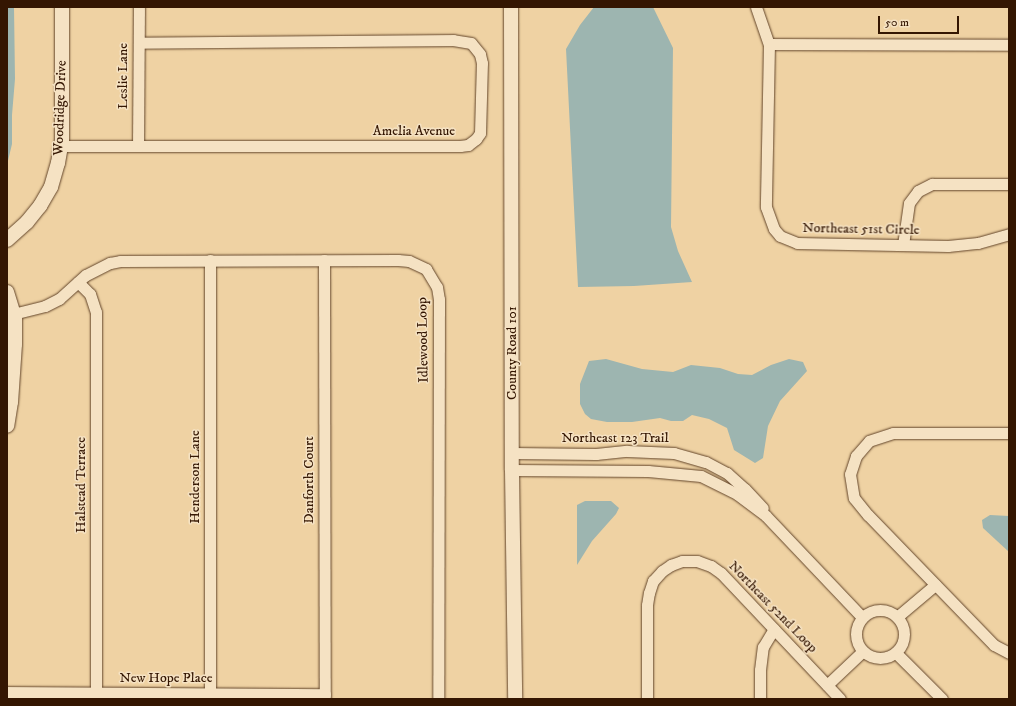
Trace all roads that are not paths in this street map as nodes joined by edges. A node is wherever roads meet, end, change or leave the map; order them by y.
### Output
1 (62, 7) edge
2 (139, 7) edge
3 (510, 7) edge
4 (756, 7) edge
5 (138, 43) junction
6 (768, 44) junction
7 (1009, 45) edge
8 (61, 146) junction
9 (138, 146) junction
10 (1009, 184) edge
11 (1009, 234) edge
12 (7, 240) edge
13 (903, 245) junction
14 (210, 260) junction
15 (324, 260) junction
16 (78, 282) junction
17 (7, 292) edge
18 (13, 314) junction
19 (7, 426) edge
20 (1009, 433) edge
21 (512, 453) junction
22 (512, 470) junction
23 (766, 516) junction
24 (935, 585) junction
25 (862, 617) junction
26 (898, 617) junction
27 (774, 629) junction
28 (862, 652) junction
29 (896, 653) junction
30 (1009, 653) edge
31 (827, 685) junction
32 (7, 692) edge
33 (96, 693) junction
34 (210, 693) junction
35 (325, 696) edge
36 (438, 699) edge
37 (515, 699) edge
38 (647, 699) edge
39 (760, 699) edge
40 (840, 699) edge
41 (942, 699) edge

1 - 8 street, Woodridge Drive
2 - 5 street, Leslie Lane
3 - 21 street, County Road 101
4 - 6 street, Northeast 51st Circle
5 - 9 street, Leslie Lane
5 - 9 street, Amelia Avenue
6 - 7 street
6 - 13 street, Northeast 51st Circle
8 - 9 street, Amelia Avenue
8 - 12 street, Woodridge Drive
10 - 13 street
11 - 13 street, Northeast 51st Circle
14 - 15 street, Idlewood Loop
14 - 16 street, Idlewood Loop
14 - 34 street, Henderson Lane
15 - 35 street, Danforth Court
15 - 36 street, Idlewood Loop
16 - 18 street, Idlewood Loop
16 - 33 street, Halstead Terrace
17 - 18 street
18 - 19 street
20 - 24 street
21 - 22 street, County Road 101
21 - 23 street, Northeast 123 Trail
22 - 23 street, Northeast 123 Trail
22 - 37 street, County Road 101
23 - 25 street, Northeast 123 Trail
24 - 26 street
24 - 30 street
25 - 26 street
25 - 28 street
26 - 29 street
27 - 31 street, Northeast 52nd Loop
27 - 38 street, Northeast 52nd Loop
27 - 39 street
28 - 29 street
28 - 31 street
29 - 41 street
31 - 40 street, Northeast 52nd Loop
32 - 33 street, New Hope Place
33 - 34 street, New Hope Place
34 - 35 street, New Hope Place

